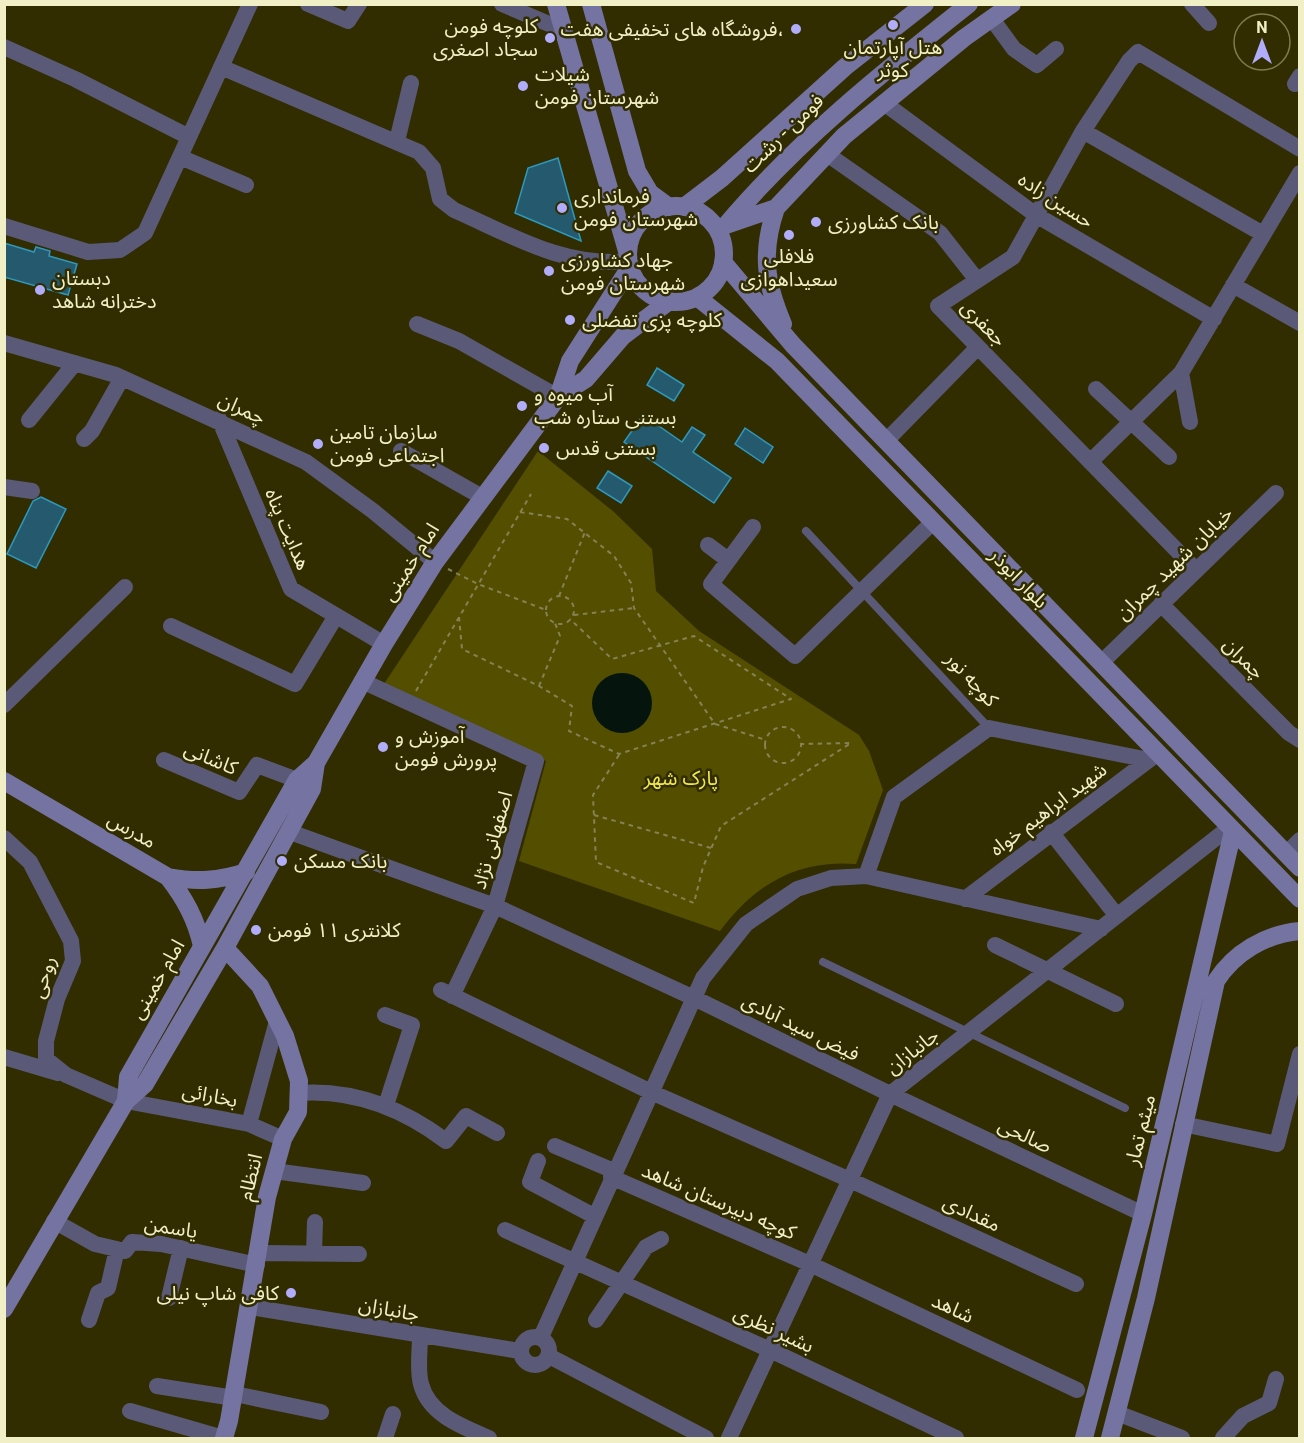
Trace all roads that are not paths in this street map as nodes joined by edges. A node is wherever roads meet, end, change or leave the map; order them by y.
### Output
1 (250, 4) edge
2 (308, 4) edge
3 (360, 4) edge
4 (502, 4) edge
5 (556, 4) edge
6 (591, 4) edge
7 (925, 4) edge
8 (969, 4) edge
9 (1012, 4) edge
10 (1192, 4) edge
11 (992, 19) junction
12 (1209, 23) dead end
13 (563, 30) junction
14 (4, 47) edge
15 (1056, 50) dead end
16 (221, 67) junction
17 (411, 83) dead end
18 (884, 104) junction
19 (1083, 130) junction
20 (189, 137) junction
21 (397, 141) junction
22 (1299, 149) edge
23 (827, 154) junction
24 (180, 158) junction
25 (1299, 173) edge
26 (246, 185) dead end
27 (676, 207) junction
28 (776, 208) junction
29 (1036, 215) junction
30 (4, 225) edge
31 (722, 229) junction
32 (1263, 234) junction
33 (629, 261) junction
34 (723, 262) junction
35 (977, 280) junction
36 (1233, 285) junction
37 (697, 297) junction
38 (668, 302) junction
39 (1214, 319) junction
40 (1299, 323) edge
41 (417, 324) dead end
42 (4, 343) edge
43 (793, 345) junction
44 (978, 347) junction
45 (75, 363) junction
46 (1181, 373) junction
47 (122, 378) junction
48 (1096, 389) dead end
49 (558, 397) junction
50 (219, 419) junction
51 (29, 420) dead end
52 (1190, 422) dead end
53 (1133, 423) junction
54 (84, 439) dead end
55 (886, 441) junction
56 (401, 451) dead end
57 (1169, 457) dead end
58 (1090, 462) junction
59 (4, 487) edge
60 (32, 491) dead end
61 (1275, 493) dead end
62 (482, 497) junction
63 (933, 522) junction
64 (753, 527) dead end
65 (806, 531) dead end
66 (708, 545) dead end
67 (728, 560) junction
68 (435, 562) junction
69 (1196, 570) junction
70 (125, 587) dead end
71 (862, 591) junction
72 (1161, 604) junction
73 (336, 616) junction
74 (171, 626) dead end
75 (384, 644) junction
76 (1101, 663) junction
77 (1085, 678) junction
78 (362, 681) junction
79 (4, 705) edge
80 (988, 728) junction
81 (1299, 740) edge
82 (1153, 757) junction
83 (164, 760) dead end
84 (316, 763) junction
85 (297, 780) junction
86 (4, 781) edge
87 (1232, 829) junction
88 (290, 832) junction
89 (1051, 832) junction
90 (4, 838) edge
91 (1299, 840) edge
92 (1286, 854) junction
93 (1299, 868) edge
94 (246, 872) junction
95 (866, 876) junction
96 (168, 877) junction
97 (965, 899) junction
98 (1299, 899) edge
99 (495, 906) junction
100 (1117, 916) junction
101 (1101, 929) junction
102 (1299, 931) edge
103 (995, 945) dead end
104 (202, 946) junction
105 (225, 948) junction
106 (824, 962) dead end
107 (1046, 972) junction
108 (1208, 978) junction
109 (694, 998) junction
110 (1116, 1004) dead end
111 (385, 1015) dead end
112 (277, 1021) junction
113 (969, 1032) junction
114 (1299, 1054) edge
115 (4, 1057) edge
116 (66, 1075) junction
117 (651, 1092) junction
118 (299, 1093) junction
119 (890, 1094) junction
120 (126, 1101) junction
121 (386, 1105) junction
122 (1125, 1108) dead end
123 (249, 1124) junction
124 (1183, 1124) junction
125 (497, 1133) dead end
126 (283, 1139) junction
127 (555, 1146) dead end
128 (538, 1161) dead end
129 (274, 1170) junction
130 (613, 1174) junction
131 (850, 1180) junction
132 (363, 1183) dead end
133 (1143, 1214) junction
134 (594, 1216) junction
135 (54, 1221) junction
136 (315, 1222) dead end
137 (505, 1230) dead end
138 (661, 1239) dead end
139 (181, 1248) junction
140 (117, 1249) junction
141 (314, 1253) junction
142 (359, 1254) dead end
143 (258, 1259) junction
144 (1130, 1260) junction
145 (572, 1262) junction
146 (810, 1264) junction
147 (1153, 1266) junction
148 (622, 1284) junction
149 (1076, 1284) dead end
150 (169, 1298) dead end
151 (250, 1307) junction
152 (4, 1309) edge
153 (89, 1320) dead end
154 (596, 1320) dead end
155 (420, 1336) junction
156 (541, 1337) junction
157 (770, 1350) junction
158 (520, 1351) junction
159 (549, 1356) junction
160 (1276, 1379) dead end
161 (157, 1386) dead end
162 (1077, 1390) dead end
163 (234, 1396) junction
164 (130, 1411) dead end
165 (321, 1412) dead end
166 (1117, 1413) junction
167 (393, 1414) dead end
168 (686, 1434) edge
169 (224, 1438) edge
170 (385, 1438) edge
171 (489, 1438) edge
172 (706, 1438) edge
173 (729, 1438) edge
174 (956, 1438) edge
175 (1084, 1438) edge
176 (1110, 1438) edge
177 (1182, 1438) edge
178 (1223, 1438) edge

1 - 16 street
2 - 3 street
4 - 13 street
5 - 13 street
6 - 27 street
7 - 27 street
8 - 31 street, فومن - رشت
9 - 11 street
10 - 12 street
11 - 15 street
11 - 18 street
13 - 33 street
14 - 20 street
16 - 20 street
16 - 21 street
17 - 21 street
18 - 23 street
18 - 29 street, حسین زاده
19 - 22 street, جعفری
19 - 29 street, جعفری
19 - 32 street
20 - 24 street
21 - 33 street
23 - 28 street
23 - 35 street
24 - 26 street
24 - 30 street
25 - 32 street
27 - 31 street
27 - 33 street
28 - 31 street
28 - 43 street
29 - 35 street, جعفری
29 - 39 street, حسین زاده
31 - 34 street
32 - 36 street
33 - 38 street
33 - 49 street, امام خمینی
34 - 37 street
34 - 43 street, بلوار ابوذر
35 - 44 street, جعفری
36 - 39 street
36 - 40 street
37 - 38 street
37 - 63 street, بلوار ابوذر
38 - 49 street, امام خمینی
39 - 46 street
41 - 49 street
42 - 45 street, چمران
43 - 55 street, بلوار ابوذر
44 - 55 street
44 - 58 street, جعفری
45 - 47 street, چمران
45 - 51 street
46 - 52 street
46 - 53 street
47 - 50 street, چمران
47 - 54 street
48 - 53 street
49 - 62 street, امام خمینی
50 - 68 street, چمران
50 - 73 street, هدایت پناه
53 - 57 street
53 - 58 street
55 - 76 street, بلوار ابوذر
56 - 62 street
58 - 69 street, جعفری
59 - 60 street
61 - 69 street, خیابان شهید چمران
62 - 68 street, امام خمینی
63 - 71 street
63 - 77 street, بلوار ابوذر
64 - 67 street
65 - 71 lane, کوچه نور
66 - 67 street
67 - 71 street
68 - 75 street, امام خمینی
69 - 72 street, خیابان شهید چمران
70 - 79 street
71 - 80 lane, کوچه نور
72 - 76 street, خیابان شهید چمران
72 - 81 street, چمران
73 - 74 street
73 - 75 street, هدایت پناه
75 - 78 street, امام خمینی
76 - 77 street
76 - 92 street, بلوار ابوذر
77 - 82 street, بلوار ابوذر
78 - 84 street, امام خمینی
78 - 99 street, اصفهانی نژاد
80 - 82 street, کوچه نور
80 - 95 street
82 - 87 street, بلوار ابوذر
82 - 89 street, شهید ابراهیم خواه
83 - 85 street, کاشانی
84 - 85 street, امام خمینی
84 - 88 street, امام خمینی
85 - 94 street, امام خمینی
86 - 96 street, مدرس
87 - 98 street, بلوار ابوذر
87 - 100 street, جانبازان
87 - 108 street, میثم تمار
88 - 99 street, اصفهانی نژاد
88 - 105 street, امام خمینی
89 - 97 street, شهید ابراهیم خواه
89 - 100 street
90 - 116 street, روحی
91 - 92 street
92 - 93 street, بلوار ابوذر
94 - 96 street, مدرس
94 - 104 street, امام خمینی
95 - 97 street
95 - 109 street
96 - 104 street
97 - 101 street
99 - 109 street, اصفهانی نژاد
99 - 117 street, مقدادی
100 - 101 street, جانبازان
101 - 107 street, جانبازان
102 - 108 street, میثم تمار
103 - 107 street
104 - 120 street, امام خمینی
105 - 112 street, انتظام
105 - 120 street, امام خمینی
106 - 113 lane
107 - 110 street
107 - 113 street, جانبازان
108 - 124 street, میثم تمار
108 - 133 street, میثم تمار
109 - 117 street
109 - 119 street, فیض سید آبادی
111 - 121 street
112 - 118 street, انتظام
112 - 123 street
113 - 119 street, جانبازان
113 - 122 lane
114 - 124 street
115 - 116 street
116 - 120 street, روحی
117 - 130 street
117 - 131 street, مقدادی
118 - 121 street
118 - 126 street, انتظام
119 - 131 street, جانبازان
119 - 133 street, صالحی
120 - 123 street, بخارائی
120 - 135 street, امام خمینی
121 - 125 street
123 - 126 street, بخارائی
124 - 147 street, میثم تمار
126 - 129 street, انتظام
127 - 130 street, کوچه دبیرستان شاهد
128 - 134 street
129 - 132 street
129 - 143 street, انتظام
130 - 134 street
130 - 146 street, کوچه دبیرستان شاهد
131 - 146 street, جانبازان
131 - 149 street, مقدادی
133 - 144 street, میثم تمار
134 - 145 street
135 - 140 street
135 - 152 street, امام خمینی
136 - 141 street
137 - 145 street, بشیر نظری
138 - 148 street
139 - 140 street, یاسمن
139 - 143 street, یاسمن
139 - 150 street
140 - 153 street
141 - 142 street, یاسمن
141 - 143 street, یاسمن
143 - 151 street, انتظام
144 - 147 street
144 - 175 street, میثم تمار
145 - 148 street, بشیر نظری
145 - 156 street
146 - 157 street, جانبازان
146 - 162 street, شاهد
147 - 166 street, میثم تمار
148 - 154 street
148 - 157 street, بشیر نظری
151 - 155 street, جانبازان
151 - 163 street, انتظام
155 - 158 street, جانبازان
155 - 171 street
156 - 158 street
156 - 159 street
157 - 173 street, جانبازان
157 - 174 street, بشیر نظری
158 - 159 street
159 - 168 street
160 - 178 street
161 - 163 street
163 - 165 street
163 - 169 street, انتظام
164 - 169 street
166 - 176 street, میثم تمار
166 - 177 street
167 - 170 street
168 - 172 street

